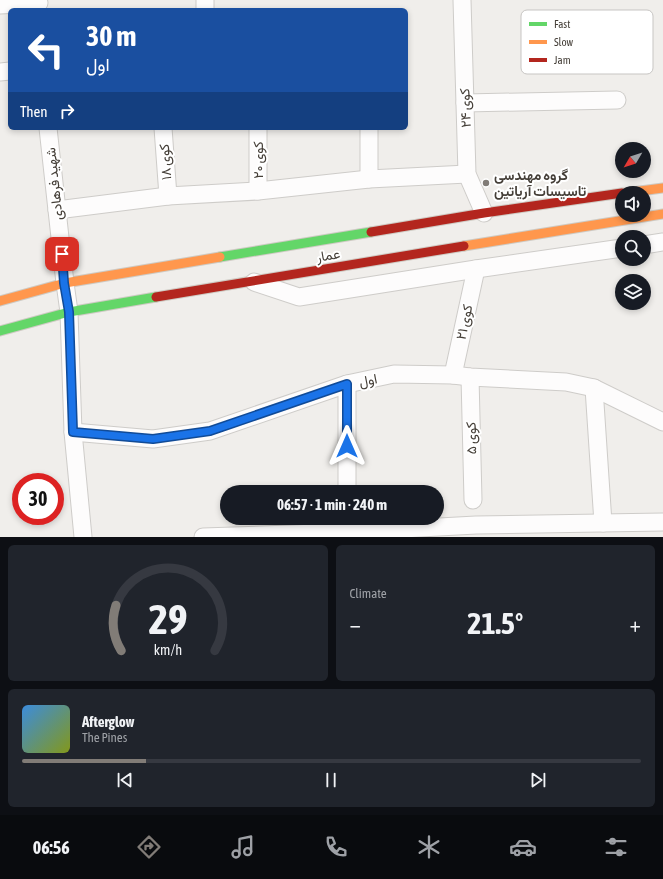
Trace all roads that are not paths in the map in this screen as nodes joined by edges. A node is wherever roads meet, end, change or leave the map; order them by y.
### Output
1 (462, 0) edge
2 (39, 4) edge
3 (0, 5) edge
4 (617, 100) dead end
5 (465, 102) junction
6 (48, 130) edge
7 (163, 130) edge
8 (258, 130) edge
9 (369, 130) edge
10 (467, 174) junction
11 (369, 178) junction
12 (663, 188) edge
13 (651, 190) edge
14 (258, 191) junction
15 (615, 194) edge
16 (168, 196) junction
17 (57, 210) junction
18 (484, 213) junction
19 (663, 214) edge
20 (663, 242) edge
21 (651, 243) edge
22 (615, 249) edge
23 (476, 269) junction
24 (254, 282) junction
25 (64, 283) junction
26 (0, 301) edge
27 (69, 312) junction
28 (0, 331) edge
29 (453, 375) junction
30 (470, 377) junction
31 (347, 384) junction
32 (594, 388) junction
33 (663, 422) edge
34 (73, 432) junction
35 (347, 485) edge
36 (473, 500) dead end
37 (663, 522) edge
38 (603, 523) junction
39 (347, 525) edge
40 (444, 525) edge
41 (83, 537) edge
42 (204, 537) edge

1 - 5 street, کوی ۲۴
2 - 3 street
4 - 5 street
5 - 10 street, کوی ۲۴
6 - 17 street, شهید فرهادی
7 - 16 street, کوی ۱۸
8 - 14 street, کوی ۲۰
9 - 11 street
10 - 11 street
10 - 18 street, کوی ۲۴
11 - 14 street
12 - 13 street
14 - 16 street
15 - 18 street, عمار
16 - 17 street
17 - 25 street, شهید فرهادی
18 - 25 street, عمار
19 - 24 street, عمار
20 - 21 street
22 - 23 street
23 - 24 street
23 - 29 street, کوی ۲۱
24 - 27 street, عمار
25 - 26 street, عمار
25 - 27 street, شهید فرهادی
27 - 28 street, عمار
27 - 34 street, شهید فرهادی
29 - 30 street, اول
29 - 31 street, اول
30 - 32 street, اول
30 - 36 street, کوی ۵
31 - 34 street, اول
31 - 35 street
32 - 33 street, اول
32 - 38 street
34 - 41 street, شهید فرهادی
37 - 38 street
38 - 40 street
39 - 42 street

